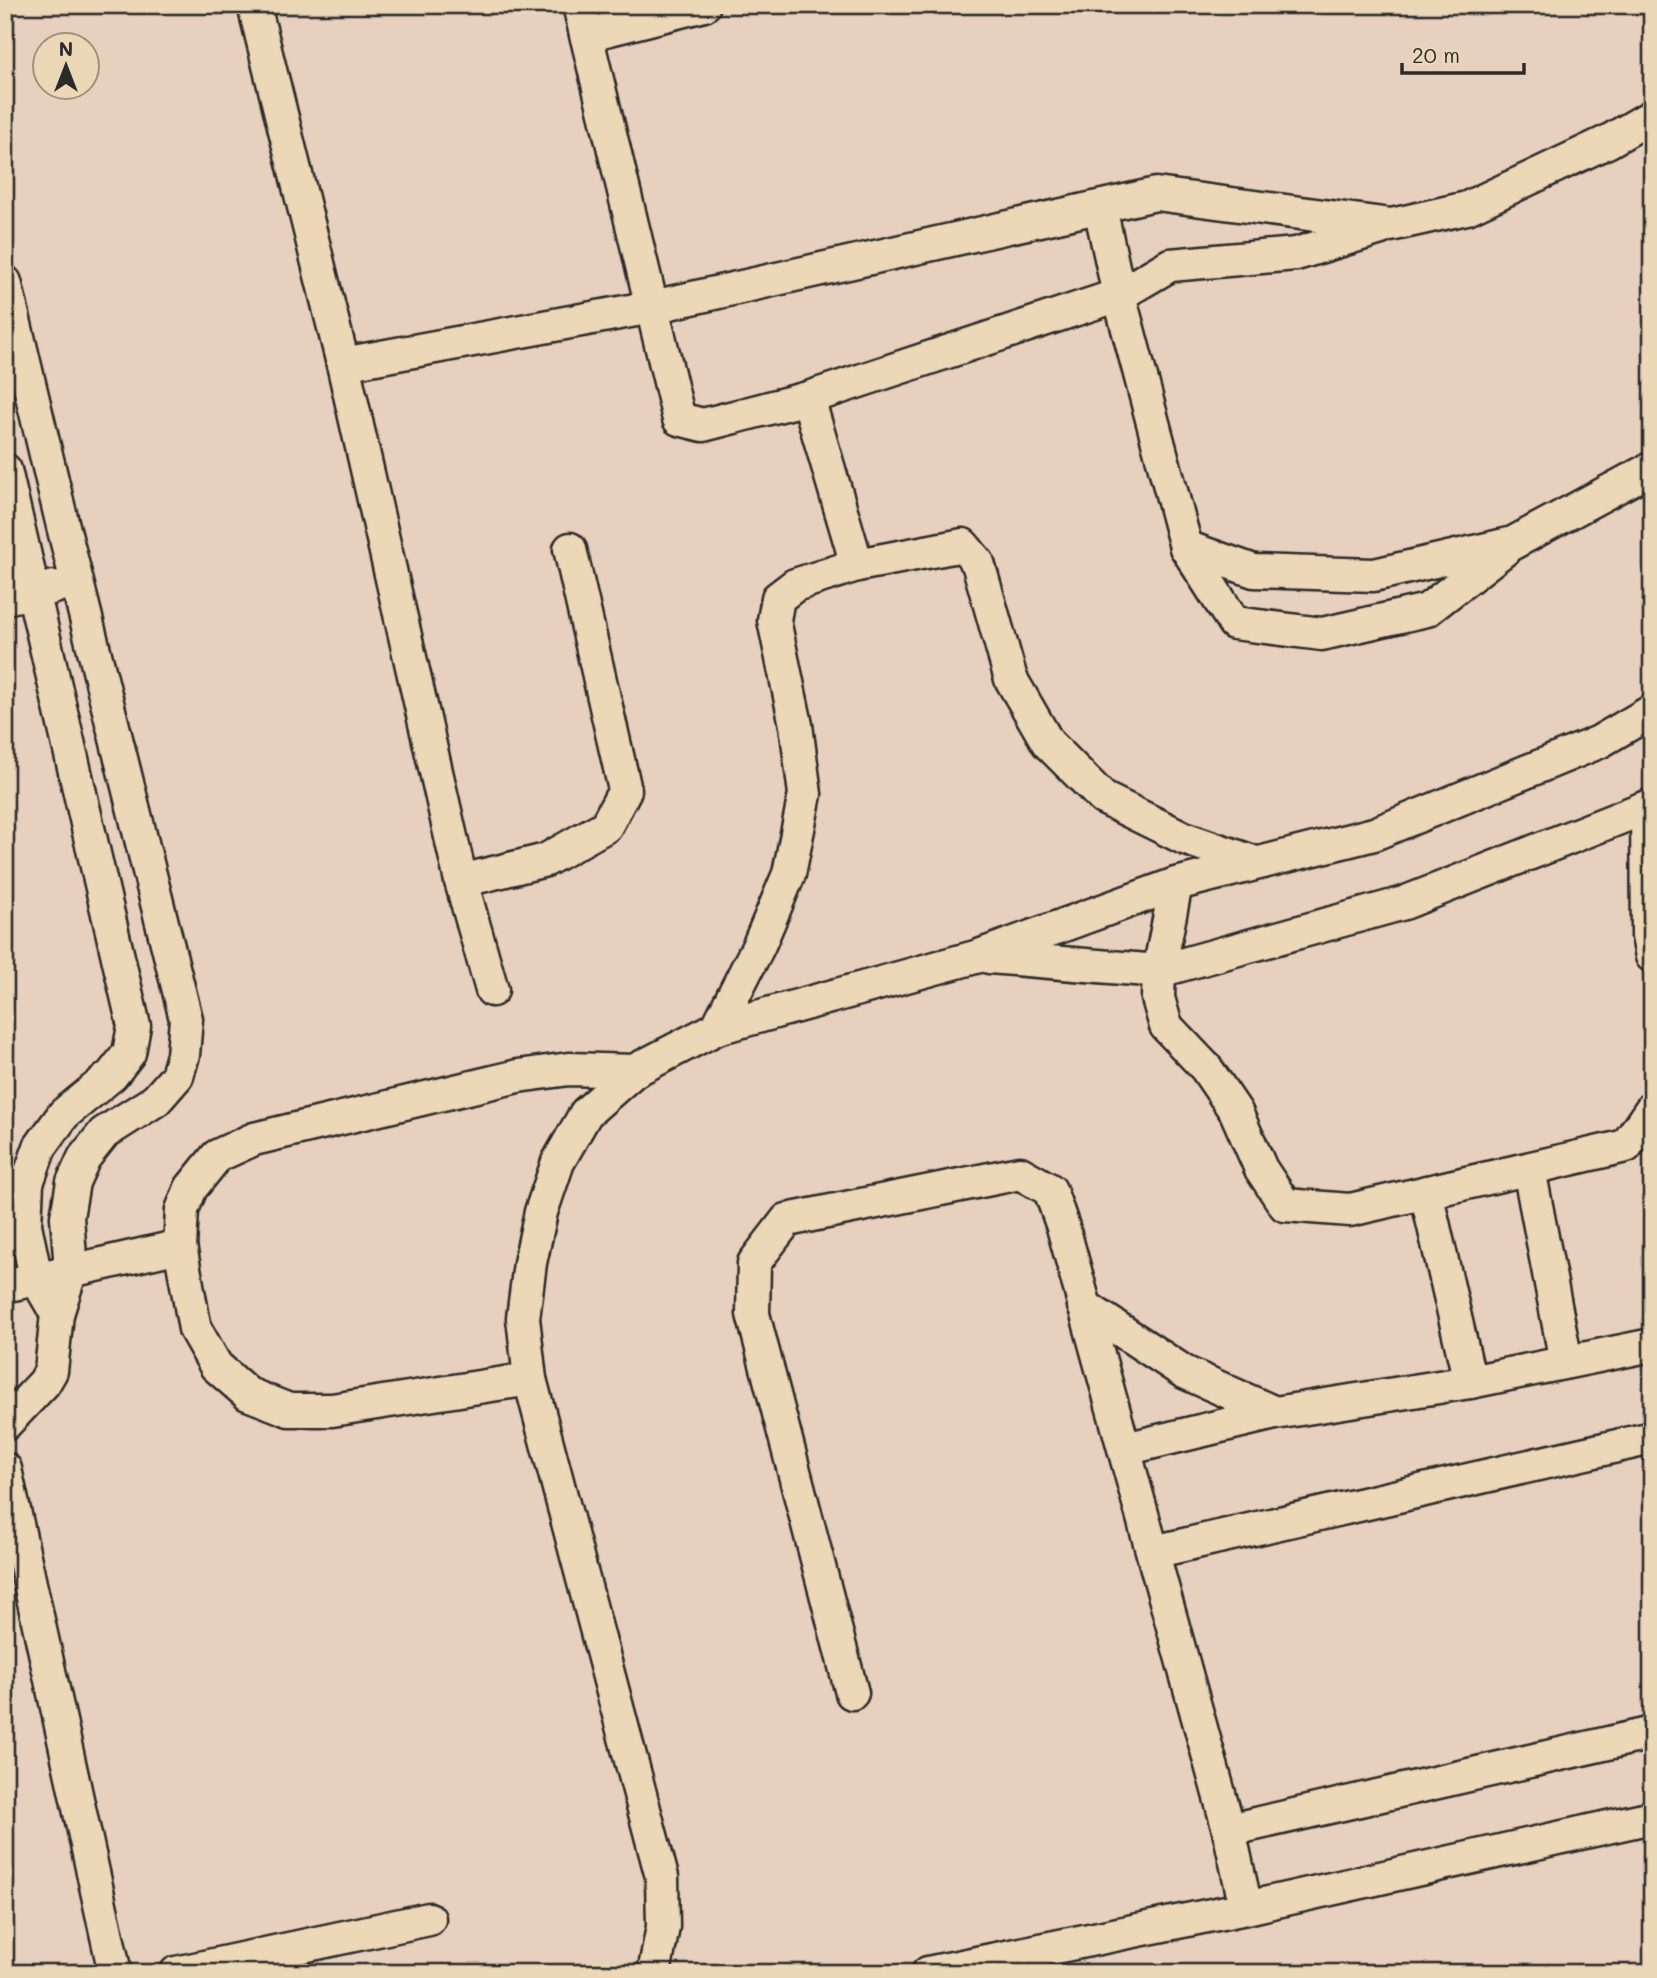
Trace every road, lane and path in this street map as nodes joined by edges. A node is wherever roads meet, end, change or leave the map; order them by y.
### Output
1 (254, 5) edge
2 (704, 5) edge
3 (582, 20) edge
4 (1652, 116) edge
5 (1100, 207) junction
6 (1391, 225) junction
7 (5, 282) edge
8 (1119, 295) junction
9 (652, 307) junction
10 (343, 364) junction
11 (808, 398) junction
12 (1652, 468) edge
13 (5, 470) edge
14 (62, 522) junction
15 (13, 535) edge
16 (1513, 543) junction
17 (1186, 547) junction
18 (570, 549) dead end
19 (857, 565) junction
20 (78, 581) junction
21 (20, 595) edge
22 (1652, 711) edge
23 (1649, 806) edge
24 (1256, 863) junction
25 (461, 881) junction
26 (1176, 884) junction
27 (979, 956) junction
28 (1652, 956) edge
29 (1159, 971) junction
30 (492, 990) dead end
31 (717, 1028) junction
32 (634, 1071) junction
33 (1652, 1108) edge
34 (1529, 1168) junction
35 (1426, 1192) junction
36 (180, 1246) junction
37 (71, 1270) junction
38 (36, 1278) junction
39 (5, 1286) edge
40 (1084, 1306) junction
41 (57, 1314) junction
42 (1652, 1345) edge
43 (1566, 1362) junction
44 (530, 1379) junction
45 (1470, 1382) junction
46 (1275, 1413) junction
47 (5, 1424) edge
48 (1652, 1438) edge
49 (1125, 1449) junction
50 (5, 1469) edge
51 (1153, 1552) junction
52 (852, 1693) dead end
53 (1652, 1732) edge
54 (1652, 1817) edge
55 (1228, 1830) junction
56 (1247, 1908) junction
57 (429, 1919) dead end
58 (115, 1973) edge
59 (176, 1973) edge
60 (654, 1973) edge
61 (928, 1973) edge

1 - 10 street
2 - 3 street
3 - 9 street
4 - 6 street
5 - 6 street
5 - 8 street
5 - 9 street
6 - 8 street
7 - 14 street
8 - 11 street
8 - 17 street
9 - 10 street
9 - 11 street
10 - 25 street
11 - 19 street
12 - 16 street
13 - 15 street
14 - 15 street
14 - 20 street
15 - 21 street
16 - 17 street
16 - 17 street
18 - 25 street
19 - 24 street
19 - 31 street
20 - 21 street
20 - 37 street
21 - 38 street
22 - 24 street
23 - 28 street
23 - 29 street
24 - 26 street
25 - 30 street
26 - 27 street
26 - 29 street
27 - 29 street
27 - 31 street
29 - 35 street
31 - 32 street
32 - 36 street
32 - 44 street
33 - 34 street
34 - 35 street
34 - 43 street
35 - 45 street
36 - 37 street
36 - 44 street
37 - 38 street
37 - 41 street
38 - 39 street
38 - 41 street
40 - 46 street
40 - 49 street
40 - 52 street
41 - 47 street
42 - 43 street
43 - 45 street
44 - 60 street
45 - 46 street
46 - 49 street
48 - 51 street
49 - 51 street
50 - 58 street
51 - 55 street
53 - 55 street
54 - 56 street
55 - 56 street
56 - 61 street
57 - 59 street

